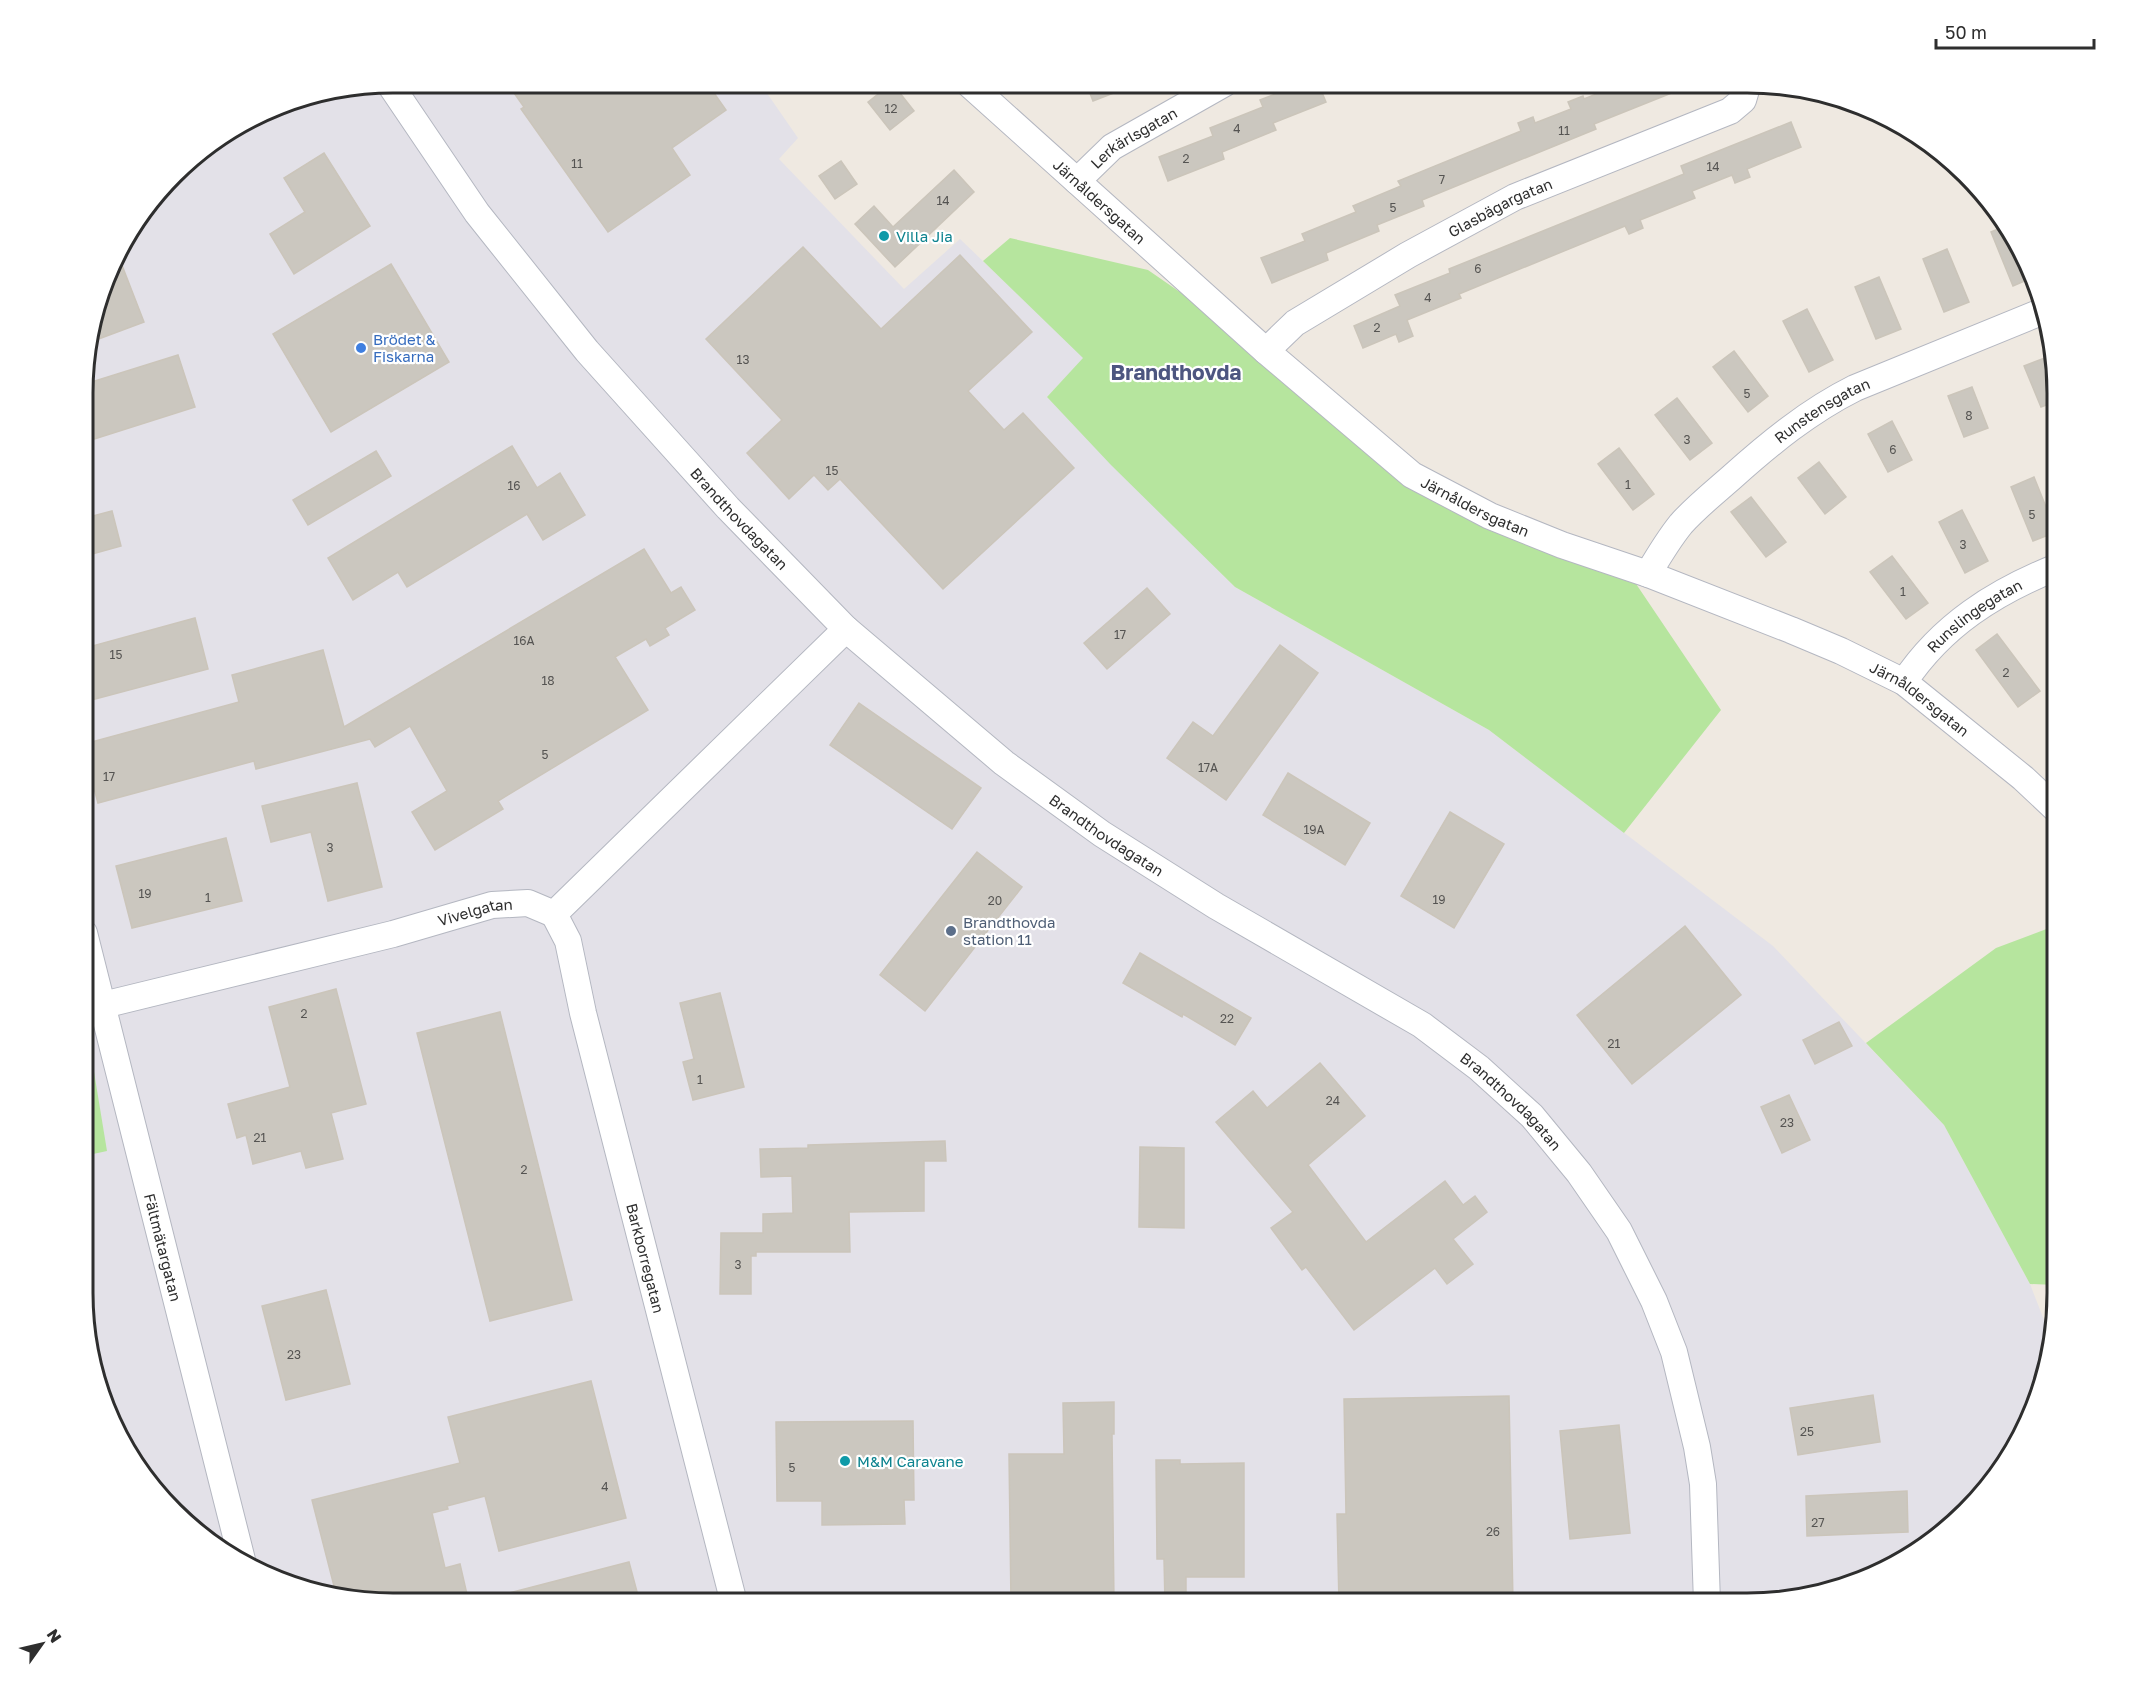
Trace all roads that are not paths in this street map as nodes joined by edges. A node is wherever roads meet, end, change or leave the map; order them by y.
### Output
1 (396, 93) edge
2 (979, 93) edge
3 (1208, 93) edge
4 (1745, 93) edge
5 (1077, 181) junction
6 (2037, 314) edge
7 (1266, 351) junction
8 (2047, 571) edge
9 (1648, 574) junction
10 (846, 629) junction
11 (1904, 682) junction
12 (2047, 801) edge
13 (554, 914) junction
14 (93, 967) edge
15 (103, 1005) junction
16 (240, 1551) edge
17 (731, 1593) edge
18 (1707, 1593) edge

1 - 10 street, Brandthovdagatan
2 - 5 street, Järnåldersgatan
3 - 5 street, Lerkärlsgatan
4 - 7 street, Glasbägargatan
5 - 7 street, Järnåldersgatan
6 - 9 street, Runstensgatan
7 - 9 street, Järnåldersgatan
8 - 11 street, Runslingegatan
9 - 11 street, Järnåldersgatan
10 - 13 street
10 - 18 street, Brandthovdagatan
11 - 12 street, Järnåldersgatan
13 - 15 street, Vivelgatan
13 - 17 street, Barkborregatan
14 - 15 street, Fältmätargatan
15 - 16 street, Fältmätargatan

